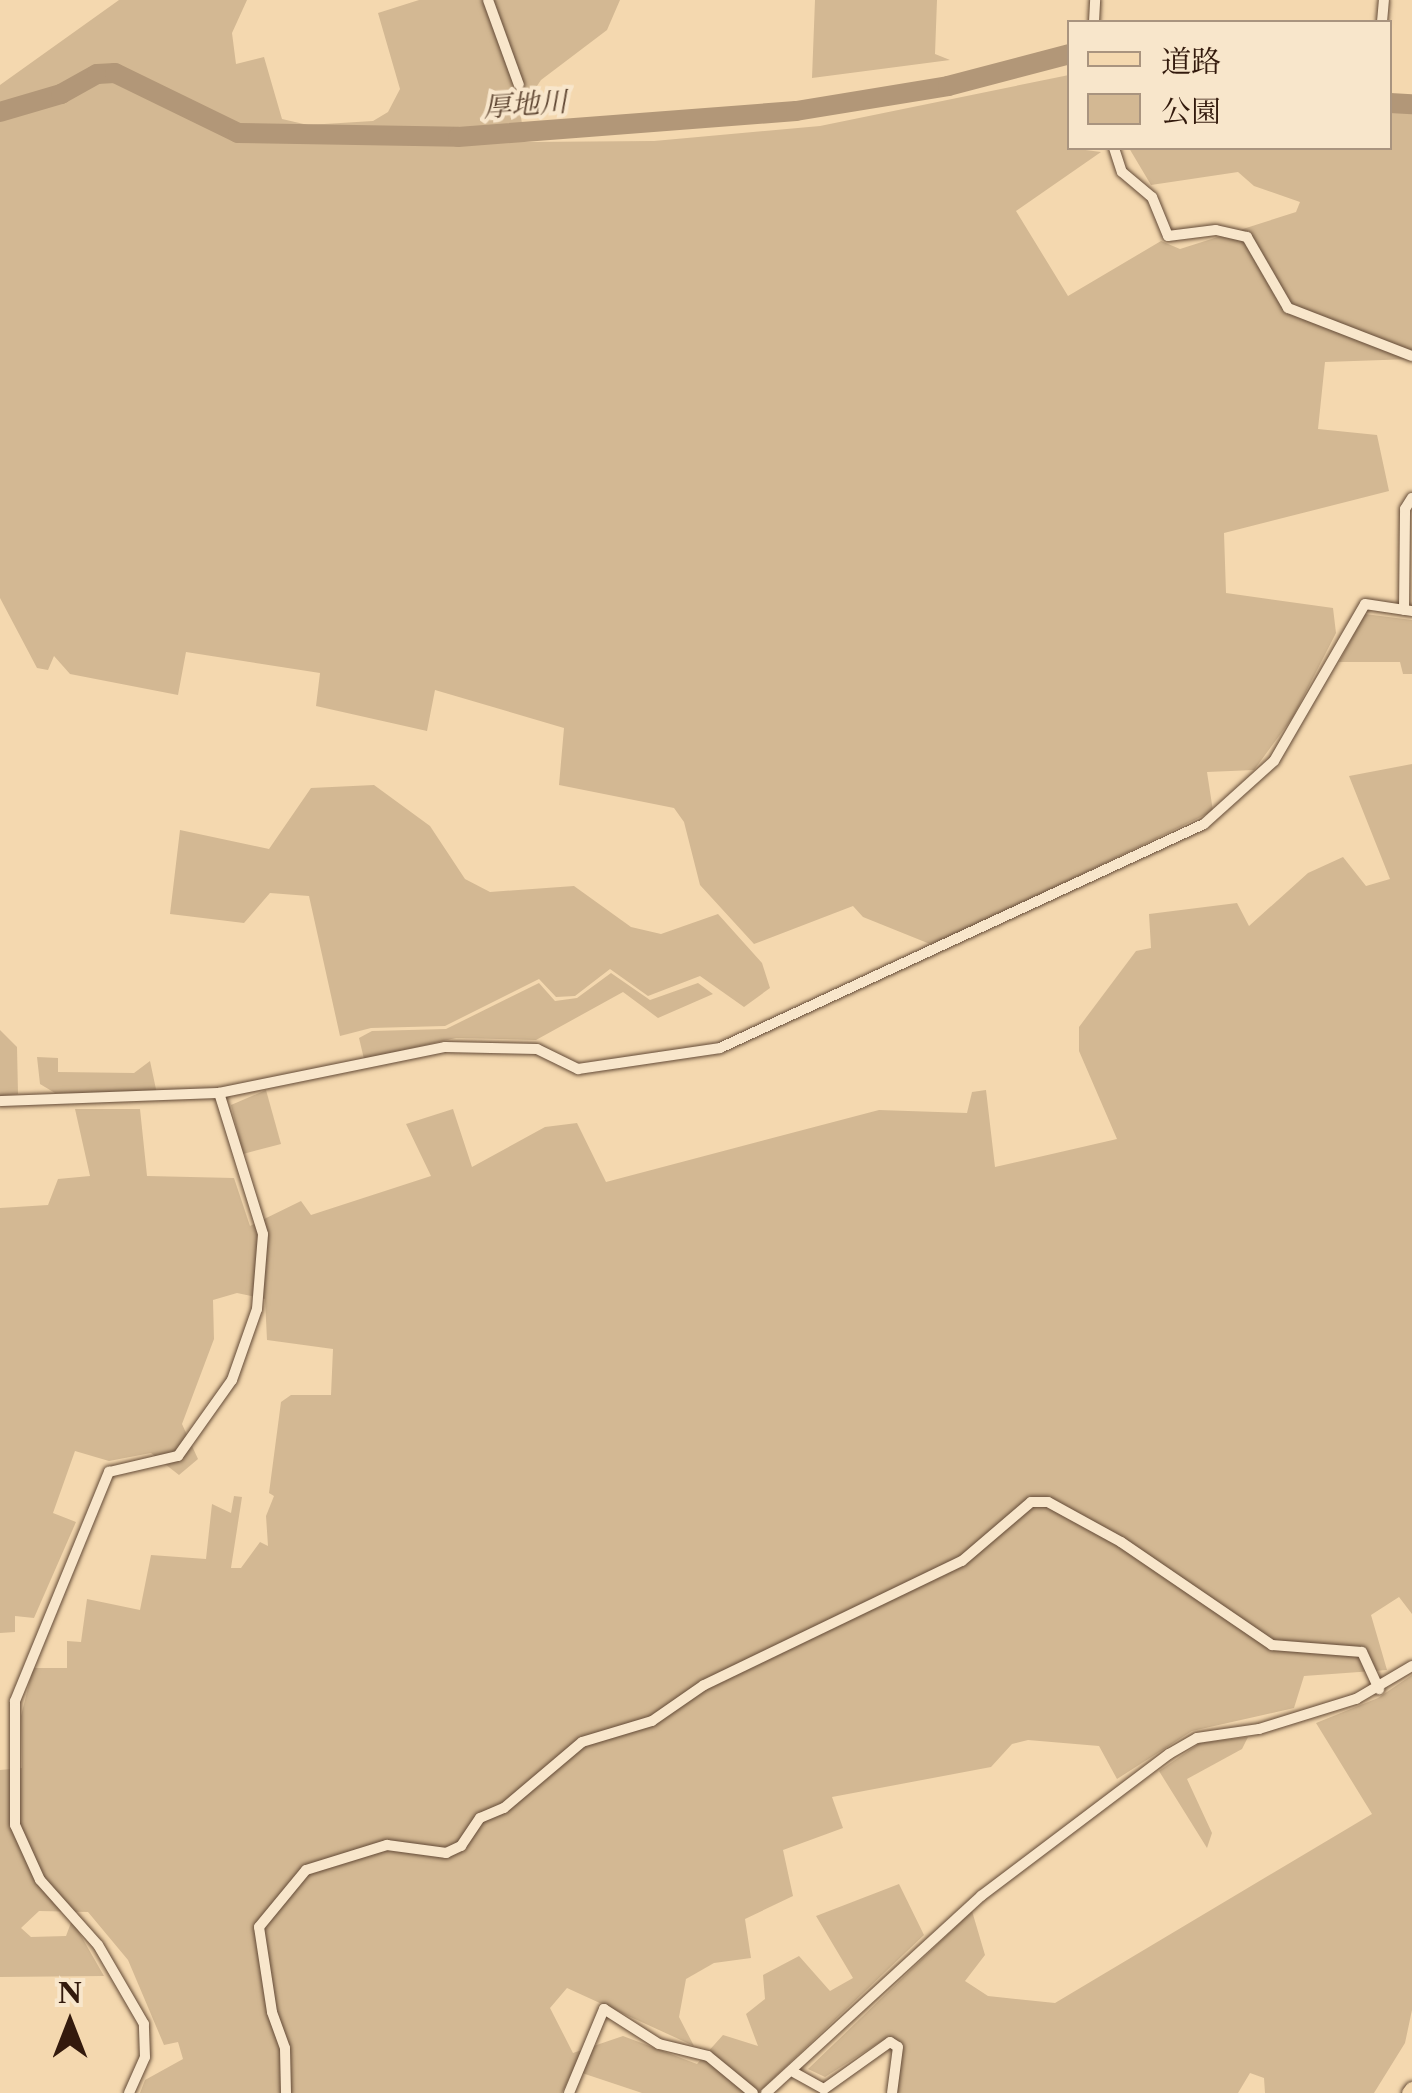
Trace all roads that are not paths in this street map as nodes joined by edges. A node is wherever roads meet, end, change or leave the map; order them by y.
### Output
1 (488, 0) edge
2 (519, 85) dead end
3 (1115, 150) edge
4 (1412, 356) edge
5 (1412, 498) edge
6 (1408, 611) edge
7 (219, 1093) junction
8 (0, 1100) edge
9 (1412, 1666) edge
10 (1379, 1689) junction
11 (14, 1702) junction
12 (0, 1704) edge
13 (795, 2073) junction
14 (130, 2093) edge
15 (286, 2093) edge
16 (569, 2093) edge
17 (754, 2093) edge
18 (766, 2093) edge
19 (892, 2093) edge

1 - 2 street
3 - 4 street
5 - 6 street
6 - 7 street
7 - 8 street
7 - 11 street
9 - 10 street
10 - 13 street
10 - 15 street
11 - 12 street
11 - 14 street
13 - 18 street
13 - 19 street
16 - 17 street

